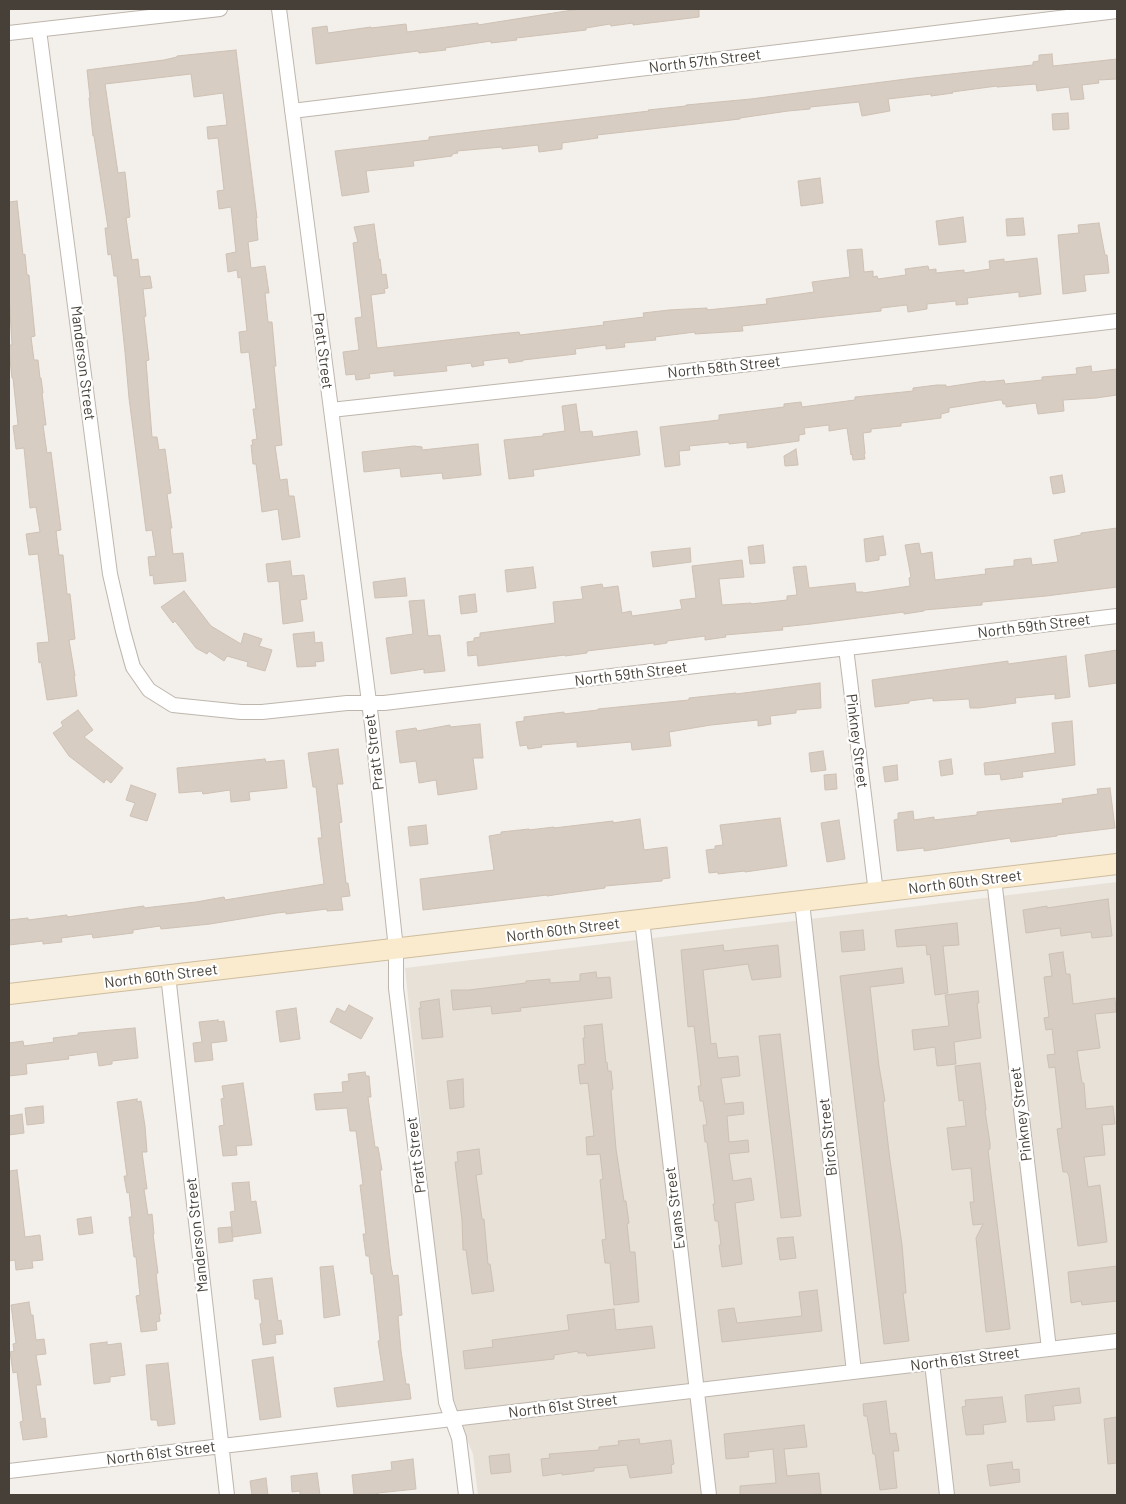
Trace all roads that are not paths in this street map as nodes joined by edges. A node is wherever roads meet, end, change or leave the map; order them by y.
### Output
1 (220, 9) edge
2 (279, 9) edge
3 (1117, 11) edge
4 (40, 30) junction
5 (9, 33) edge
6 (292, 111) junction
7 (1117, 321) edge
8 (331, 410) junction
9 (1117, 616) edge
10 (846, 648) junction
11 (149, 690) joint
12 (368, 703) junction
13 (1117, 864) edge
14 (994, 879) junction
15 (876, 893) junction
16 (802, 902) junction
17 (642, 920) junction
18 (396, 949) junction
19 (168, 975) junction
20 (9, 994) edge
21 (1117, 1341) edge
22 (1049, 1349) junction
23 (932, 1363) junction
24 (854, 1372) junction
25 (696, 1390) junction
26 (452, 1419) junction
27 (221, 1446) junction
28 (9, 1470) edge
29 (227, 1495) edge
30 (466, 1495) edge
31 (708, 1495) edge
32 (947, 1495) edge

1 - 4 street
2 - 6 street, Pratt Street
3 - 6 street, North 57th Street
4 - 5 street
4 - 11 street, Manderson Street
6 - 8 street, Pratt Street
7 - 8 street, North 58th Street
8 - 12 street, Pratt Street
9 - 10 street, North 59th Street
10 - 12 street, North 59th Street
10 - 15 street, Pinkney Street
11 - 12 street, North 59th Street
12 - 18 street, Pratt Street
13 - 14 main road, North 60th Street
14 - 15 main road, North 60th Street
14 - 22 street, Pinkney Street
15 - 16 main road, North 60th Street
16 - 17 main road, North 60th Street
16 - 24 street, Birch Street
17 - 18 main road, North 60th Street
17 - 25 street, Evans Street
18 - 19 main road, North 60th Street
18 - 26 street, Pratt Street
19 - 20 main road, North 60th Street
19 - 27 street, Manderson Street
21 - 22 street, North 61st Street
22 - 23 street, North 61st Street
23 - 24 street, North 61st Street
23 - 32 street
24 - 25 street, North 61st Street
25 - 26 street, North 61st Street
25 - 31 street, Evans Street
26 - 27 street, North 61st Street
26 - 30 street, Pratt Street
27 - 28 street, North 61st Street
27 - 29 street, Manderson Street

